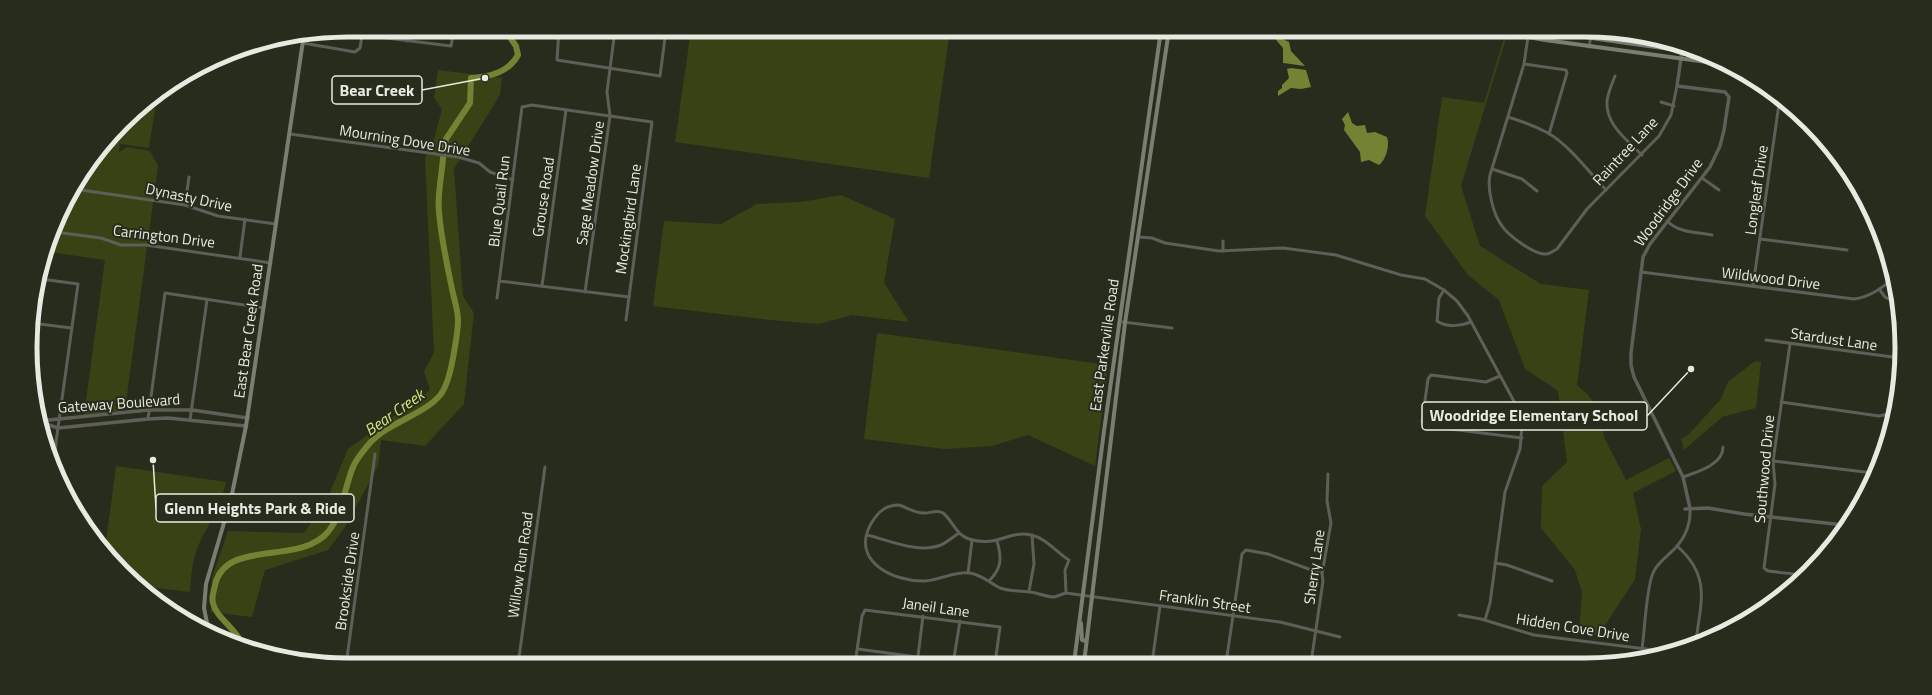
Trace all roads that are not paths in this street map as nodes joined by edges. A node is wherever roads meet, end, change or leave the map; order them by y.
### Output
1 (362, 37) edge
2 (377, 37) edge
3 (408, 37) edge
4 (453, 37) edge
5 (559, 37) edge
6 (614, 37) edge
7 (665, 37) edge
8 (1160, 37) edge
9 (1168, 37) edge
10 (1528, 37) joint
11 (1583, 37) edge
12 (1590, 38) junction
13 (407, 41) junction
14 (303, 43) joint
15 (1589, 47) junction
16 (1670, 49) edge
17 (1682, 52) edge
18 (1681, 59) junction
19 (1706, 62) edge
20 (1524, 64) junction
21 (610, 68) junction
22 (1615, 76) dead end
23 (1678, 86) junction
24 (1661, 102) dead end
25 (1779, 105) edge
26 (1674, 106) junction
27 (566, 110) junction
28 (610, 116) junction
29 (1149, 117) junction
30 (1508, 117) junction
31 (1156, 118) junction
32 (290, 134) junction
33 (1549, 134) junction
34 (1642, 155) junction
35 (1492, 169) junction
36 (190, 177) dead end
37 (1702, 178) junction
38 (513, 180) junction
39 (80, 190) edge
40 (1606, 190) junction
41 (1719, 190) dead end
42 (1537, 191) dead end
43 (1138, 192) junction
44 (1145, 193) junction
45 (185, 205) junction
46 (245, 220) junction
47 (1667, 221) junction
48 (277, 224) junction
49 (59, 233) edge
50 (1712, 235) dead end
51 (1133, 236) junction
52 (1138, 237) junction
53 (1760, 239) junction
54 (1223, 241) dead end
55 (1847, 250) dead end
56 (1223, 251) junction
57 (240, 257) junction
58 (271, 263) junction
59 (1641, 272) junction
60 (45, 280) edge
61 (499, 281) junction
62 (1888, 283) edge
63 (542, 286) junction
64 (1753, 286) junction
65 (1879, 289) junction
66 (1444, 290) junction
67 (585, 292) junction
68 (629, 297) junction
69 (497, 298) dead end
70 (207, 300) junction
71 (1891, 300) edge
72 (264, 308) junction
73 (626, 320) dead end
74 (1119, 322) junction
75 (1126, 322) junction
76 (1471, 322) junction
77 (38, 324) edge
78 (71, 328) junction
79 (1172, 328) dead end
80 (1766, 340) dead end
81 (1790, 344) junction
82 (1894, 358) edge
83 (1500, 376) junction
84 (1781, 402) junction
85 (148, 410) junction
86 (192, 410) junction
87 (1107, 412) junction
88 (1114, 414) junction
89 (1887, 414) edge
90 (148, 418) junction
91 (248, 418) junction
92 (59, 419) junction
93 (46, 420) edge
94 (190, 420) junction
95 (47, 424) edge
96 (246, 426) junction
97 (58, 428) junction
98 (1522, 438) junction
99 (1723, 447) dead end
100 (375, 454) dead end
101 (56, 455) edge
102 (1773, 460) junction
103 (545, 467) dead end
104 (1868, 472) edge
105 (1328, 474) dead end
106 (1683, 476) junction
107 (1690, 508) junction
108 (1685, 509) dead end
109 (1771, 517) junction
110 (1840, 525) edge
111 (959, 533) junction
112 (1032, 535) junction
113 (867, 536) junction
114 (972, 540) junction
115 (997, 541) junction
116 (1677, 546) junction
117 (1495, 563) junction
118 (968, 573) junction
119 (1322, 574) junction
120 (1796, 574) edge
121 (989, 581) junction
122 (1552, 581) dead end
123 (1029, 591) junction
124 (1066, 593) junction
125 (1082, 596) junction
126 (1091, 597) junction
127 (1160, 606) junction
128 (1080, 613) junction
129 (1458, 615) dead end
130 (923, 616) junction
131 (1232, 616) junction
132 (1485, 620) junction
133 (960, 621) junction
134 (207, 624) edge
135 (1316, 632) junction
136 (1340, 637) dead end
137 (1697, 637) edge
138 (1086, 641) junction
139 (858, 649) junction
140 (1642, 649) junction
141 (1653, 650) edge
142 (917, 657) joint
143 (347, 658) edge
144 (519, 658) edge
145 (857, 658) edge
146 (953, 658) edge
147 (996, 658) edge
148 (1075, 658) edge
149 (1084, 658) edge
150 (1153, 658) edge
151 (1227, 658) edge
152 (1313, 658) edge

1 - 14 street
2 - 13 street
3 - 13 street
4 - 13 street
5 - 21 street
6 - 21 street, Sage Meadow Drive
7 - 21 street
8 - 29 main road, East Parkerville Road
9 - 31 main road, East Parkerville Road
10 - 15 main road
10 - 20 street
11 - 12 main road
12 - 15 street
12 - 16 main road
14 - 32 main road, East Bear Creek Road
15 - 18 main road
17 - 18 street, Raintree Lane
18 - 19 main road
18 - 23 street, Raintree Lane
20 - 30 street
20 - 33 street
21 - 28 street, Sage Meadow Drive
22 - 34 street
23 - 26 street, Raintree Lane
23 - 37 street, Woodridge Drive
24 - 26 street
25 - 53 street, Longleaf Drive
26 - 34 street, Raintree Lane
27 - 28 street
27 - 38 street, Blue Quail Run
27 - 63 street, Grouse Road
28 - 67 street, Sage Meadow Drive
28 - 68 street, Mockingbird Lane
29 - 31 main road
29 - 43 main road, East Parkerville Road
30 - 33 street
30 - 35 street
31 - 44 main road, East Parkerville Road
32 - 38 street, Mourning Dove Drive
32 - 48 main road, East Bear Creek Road
33 - 40 street
34 - 40 street, Raintree Lane
35 - 40 street, Raintree Lane
35 - 42 street
36 - 45 street
37 - 41 street
37 - 47 street, Woodridge Drive
38 - 61 street, Blue Quail Run
39 - 45 street, Dynasty Drive
43 - 44 main road
43 - 51 main road, East Parkerville Road
44 - 52 main road, East Parkerville Road
45 - 46 street, Dynasty Drive
46 - 48 street, Dynasty Drive
46 - 57 street
47 - 50 street
47 - 59 street, Woodridge Drive
48 - 58 main road, East Bear Creek Road
49 - 57 street, Carrington Drive
51 - 52 main road
51 - 74 main road, East Parkerville Road
52 - 56 street
52 - 75 main road, East Parkerville Road
53 - 55 street
53 - 64 street, Longleaf Drive
54 - 56 street
56 - 66 street
57 - 58 street, Carrington Drive
58 - 72 main road, East Bear Creek Road
59 - 64 street, Wildwood Drive
59 - 106 street, Woodridge Drive
60 - 78 street
61 - 63 street
61 - 69 street, Blue Quail Run
62 - 65 street, Wildwood Drive
63 - 67 street
64 - 65 street, Wildwood Drive
65 - 71 street
66 - 76 street
66 - 76 street
67 - 68 street
68 - 73 street, Mockingbird Lane
70 - 72 street
70 - 85 street
70 - 86 street
72 - 91 main road, East Bear Creek Road
74 - 75 street
74 - 87 main road, East Parkerville Road
75 - 79 street
75 - 88 main road, East Parkerville Road
76 - 83 street
77 - 78 street
78 - 92 street
80 - 81 street, Stardust Lane
81 - 82 street, Stardust Lane
81 - 84 street, Southwood Drive
83 - 98 street
83 - 98 street
84 - 89 street
84 - 102 street, Southwood Drive
85 - 86 street, Gateway Boulevard
85 - 90 street
85 - 92 street, Gateway Boulevard
86 - 91 street, Gateway Boulevard
86 - 94 street
87 - 88 main road
87 - 125 main road, East Parkerville Road
88 - 126 main road, East Parkerville Road
90 - 94 street, Gateway Boulevard
90 - 97 street, Gateway Boulevard
91 - 96 main road, East Bear Creek Road
92 - 93 street, Gateway Boulevard
92 - 97 street
94 - 96 street, Gateway Boulevard
95 - 97 street, Gateway Boulevard
96 - 134 main road, East Bear Creek Road
97 - 101 street
98 - 117 street
99 - 106 street
100 - 143 street, Brookside Drive
102 - 104 street
102 - 109 street, Southwood Drive
103 - 144 street, Willow Run Road
105 - 119 street, Sherry Lane
106 - 107 street, Woodridge Drive
107 - 108 street
107 - 109 street
107 - 116 street, Woodridge Drive
109 - 110 street
109 - 120 street, Southwood Drive
111 - 113 street
111 - 113 street
111 - 114 street
112 - 115 street
112 - 123 street
112 - 124 street
113 - 118 street
114 - 115 street
114 - 118 street
115 - 121 street
116 - 137 street
116 - 140 street, Woodridge Drive
117 - 122 street
117 - 132 street
118 - 121 street, Franklin Street
119 - 131 street
119 - 135 street, Sherry Lane
121 - 123 street, Franklin Street
123 - 124 street, Franklin Street
124 - 125 street, Franklin Street
125 - 126 street, Franklin Street
125 - 128 main road, East Parkerville Road
126 - 127 street, Franklin Street
126 - 138 main road, East Parkerville Road
127 - 131 street, Franklin Street
127 - 150 street
128 - 138 main road
128 - 148 main road, East Parkerville Road
129 - 132 street, Hidden Cove Drive
130 - 133 street, Janeil Lane
130 - 139 street, Janeil Lane
130 - 142 street
131 - 135 street, Franklin Street
131 - 151 street
132 - 140 street, Hidden Cove Drive
133 - 146 street
133 - 147 street, Janeil Lane
135 - 136 street, Franklin Street
135 - 152 street, Sherry Lane
138 - 149 main road, East Parkerville Road
139 - 142 street
139 - 145 street
140 - 141 street, Hidden Cove Drive

